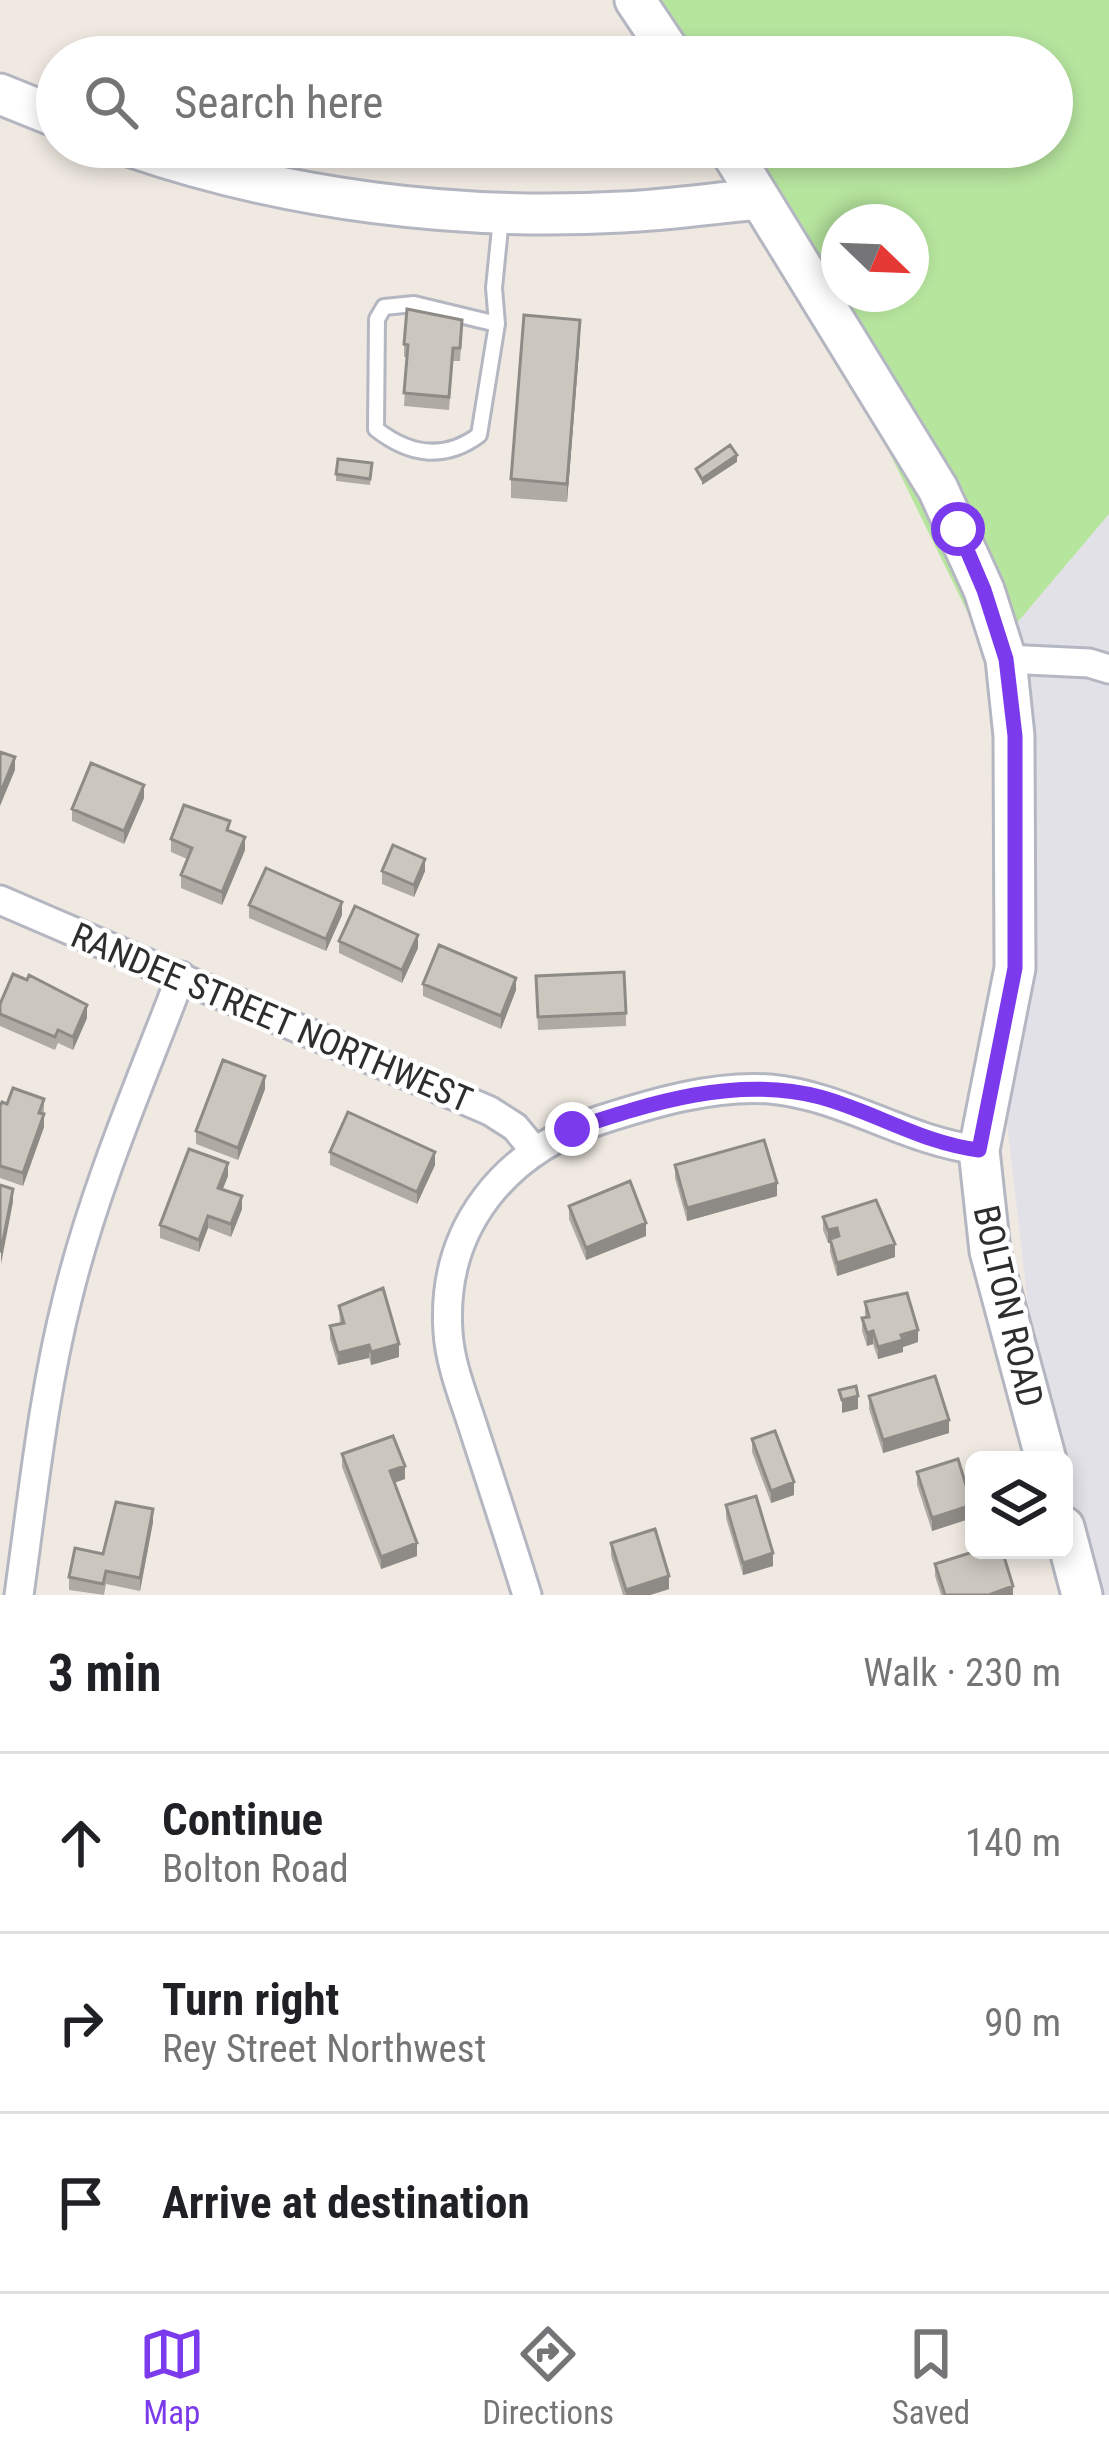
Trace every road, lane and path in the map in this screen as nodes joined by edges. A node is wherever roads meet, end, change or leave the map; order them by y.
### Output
1 (634, 0) edge
2 (659, 36) edge
3 (213, 168) edge
4 (741, 168) edge
5 (760, 199) junction
6 (502, 213) junction
7 (497, 324) junction
8 (1006, 659) junction
9 (1109, 669) edge
10 (0, 899) edge
11 (182, 976) junction
12 (534, 1150) junction
13 (979, 1150) junction
14 (1044, 1451) edge
15 (1072, 1559) edge
16 (19, 1595) edge
17 (527, 1595) edge
18 (1082, 1595) edge

1 - 2 main road
3 - 6 main road
4 - 5 main road, BOLTON ROAD
5 - 6 main road
5 - 8 main road, BOLTON ROAD
6 - 7 lane
7 - 7 lane
8 - 9 street
8 - 13 main road, BOLTON ROAD
10 - 11 street, RANDEE STREET NORTHWEST
11 - 12 street, RANDEE STREET NORTHWEST
11 - 16 street
12 - 13 street
12 - 17 street
13 - 14 main road, BOLTON ROAD
15 - 18 main road

